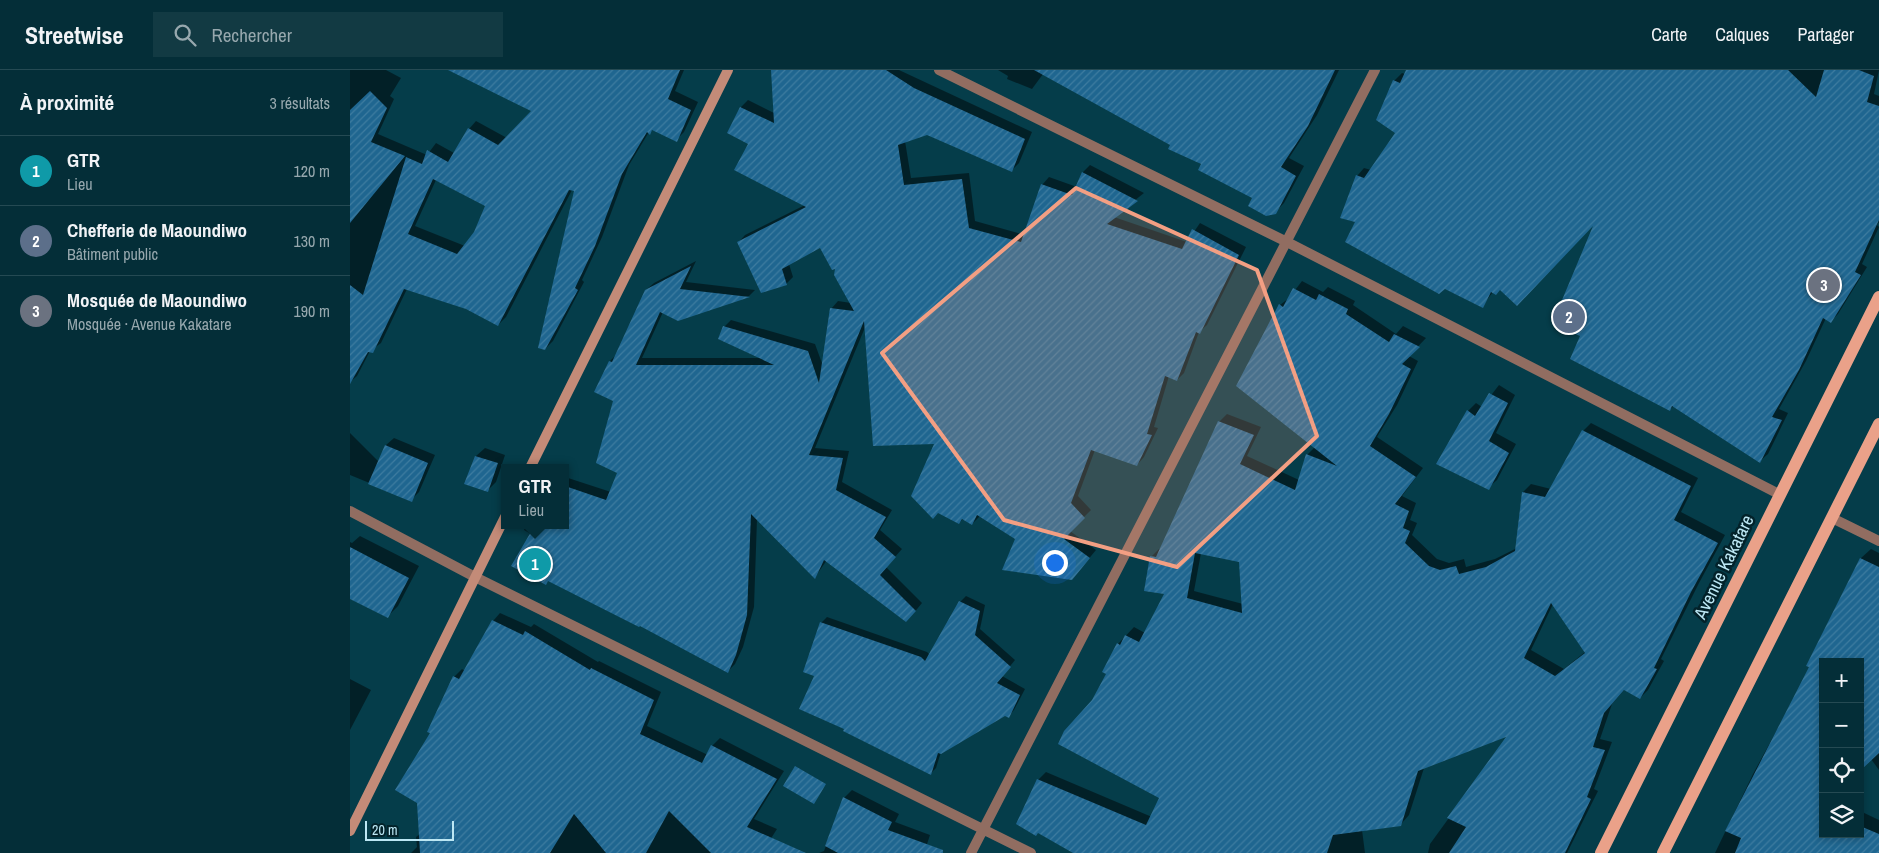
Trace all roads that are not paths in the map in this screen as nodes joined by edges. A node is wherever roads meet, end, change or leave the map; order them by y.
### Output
1 (728, 70) edge
2 (939, 70) edge
3 (1375, 70) edge
4 (1287, 242) junction
5 (1879, 297) edge
6 (1879, 424) edge
7 (532, 464) edge
8 (1779, 494) junction
9 (350, 511) edge
10 (1832, 518) junction
11 (501, 525) edge
12 (1879, 541) edge
13 (475, 577) junction
14 (983, 829) junction
15 (350, 831) edge
16 (971, 853) edge
17 (1031, 853) edge
18 (1601, 853) edge
19 (1663, 853) edge

1 - 7 main road
2 - 4 street
3 - 4 street
4 - 8 street
4 - 14 street
5 - 8 main road, Avenue Kakatare
6 - 10 main road
8 - 18 main road, Avenue Kakatare
9 - 13 street
10 - 12 street
10 - 19 main road
11 - 13 main road
13 - 14 street
13 - 15 main road
14 - 16 street
14 - 17 street

